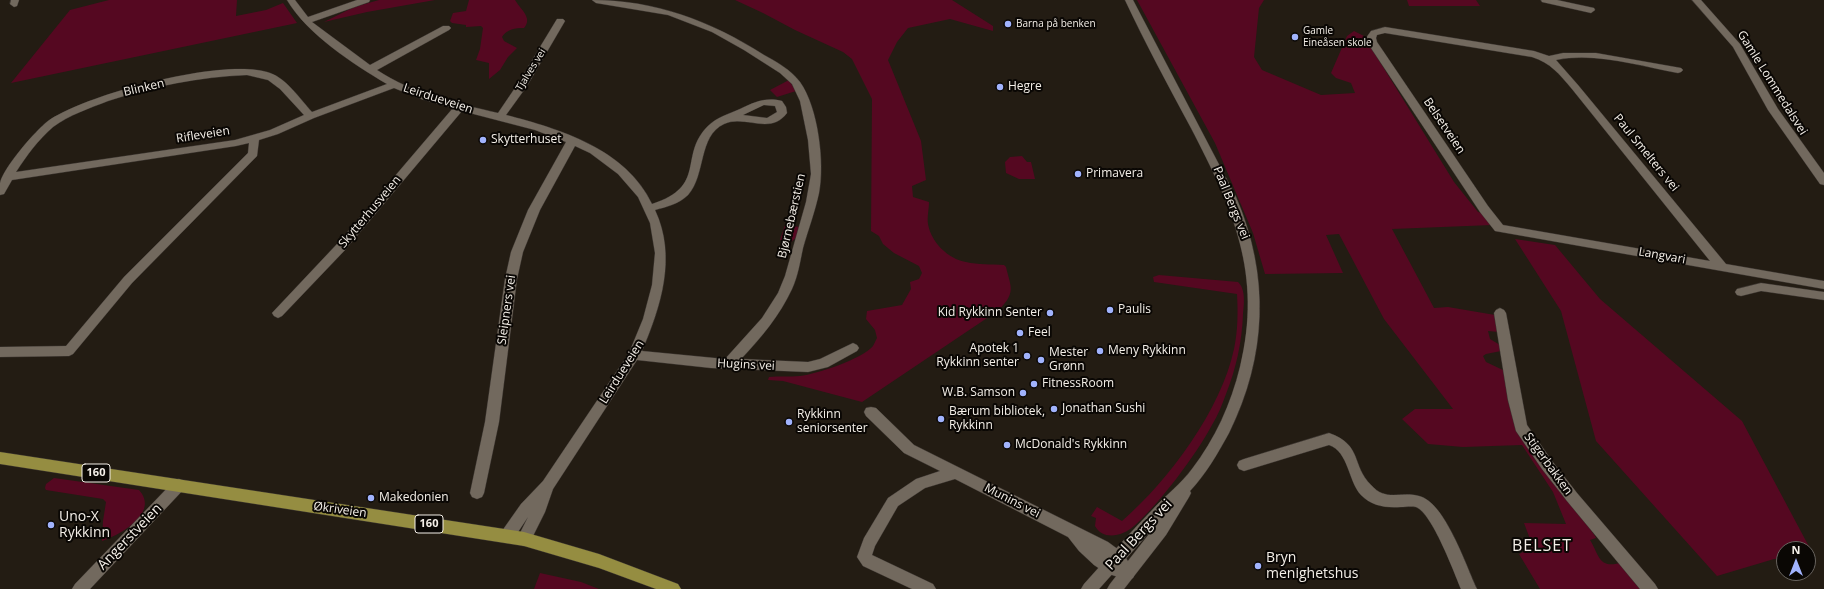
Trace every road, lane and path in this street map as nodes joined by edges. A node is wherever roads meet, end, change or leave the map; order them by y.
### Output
1 (291, 0) edge
2 (366, 0) edge
3 (596, 0) edge
4 (1129, 0) edge
5 (1544, 0) edge
6 (1696, 0) edge
7 (1591, 10) dead end
8 (306, 21) junction
9 (560, 21) dead end
10 (446, 28) dead end
11 (1371, 38) joint
12 (1548, 59) junction
13 (369, 70) junction
14 (1678, 70) dead end
15 (394, 85) junction
16 (460, 107) junction
17 (310, 116) junction
18 (730, 117) dead end
19 (500, 118) junction
20 (254, 138) junction
21 (574, 140) junction
22 (8, 177) junction
23 (1824, 182) edge
24 (0, 191) edge
25 (650, 208) junction
26 (1499, 228) joint
27 (1722, 267) junction
28 (1823, 289) edge
29 (1741, 292) dead end
30 (278, 313) dead end
31 (1500, 313) dead end
32 (853, 348) dead end
33 (0, 352) edge
34 (634, 355) junction
35 (728, 364) junction
36 (871, 412) dead end
37 (0, 458) edge
38 (1244, 465) dead end
39 (954, 471) junction
40 (1189, 483) junction
41 (179, 485) junction
42 (548, 485) junction
43 (477, 493) dead end
44 (508, 536) junction
45 (524, 539) junction
46 (1113, 563) junction
47 (1128, 573) junction
48 (80, 589) edge
49 (673, 589) edge
50 (928, 589) edge
51 (1089, 589) edge
52 (1115, 589) edge
53 (1469, 589) edge
54 (1650, 589) edge

1 - 8 street, Leirdueveien
2 - 8 street
3 - 35 street, Bjørnebærstien
4 - 40 street, Paal Bergs vei
5 - 7 street
6 - 23 street, Gamle Lommedalsvei
8 - 13 street, Leirdueveien
9 - 19 street, Tjalves vei
10 - 13 street
11 - 12 street, Paul Smelters vei
11 - 26 street, Belsetveien
12 - 14 street, Paul Smelters vei
12 - 27 street, Paul Smelters vei
13 - 15 street, Leirdueveien
15 - 16 street, Leirdueveien
15 - 17 street, Rifleveien
16 - 19 street, Leirdueveien
16 - 30 street, Skytterhusveien
17 - 20 street, Rifleveien
17 - 22 street, Blinken
18 - 25 street
19 - 21 street, Leirdueveien
20 - 22 street, Rifleveien
20 - 33 street
21 - 25 street, Leirdueveien
21 - 43 street, Sleipners vei
22 - 24 street, Blinken
25 - 34 street, Leirdueveien
26 - 27 street, Langvari
27 - 28 street, Langvari
28 - 29 street
31 - 54 street, Stigerbakken
32 - 35 street, Hugins vei
34 - 35 street, Hugins vei
34 - 42 street, Leirdueveien
36 - 39 street, Munins vei
37 - 41 main road, Økriveien / 160
38 - 53 street
39 - 46 street, Munins vei
39 - 50 street
40 - 46 street, Paal Bergs vei
40 - 47 street, Paal Bergs vei
41 - 44 main road, Økriveien / 160
41 - 48 street, Angerstveien
42 - 44 street, Leirdueveien
42 - 45 street, Leirdueveien
44 - 45 main road, Økriveien / 160
45 - 49 main road, Økriveien / 160
46 - 47 street, Munins vei
46 - 51 street, Paal Bergs vei
47 - 52 street, Paal Bergs vei

